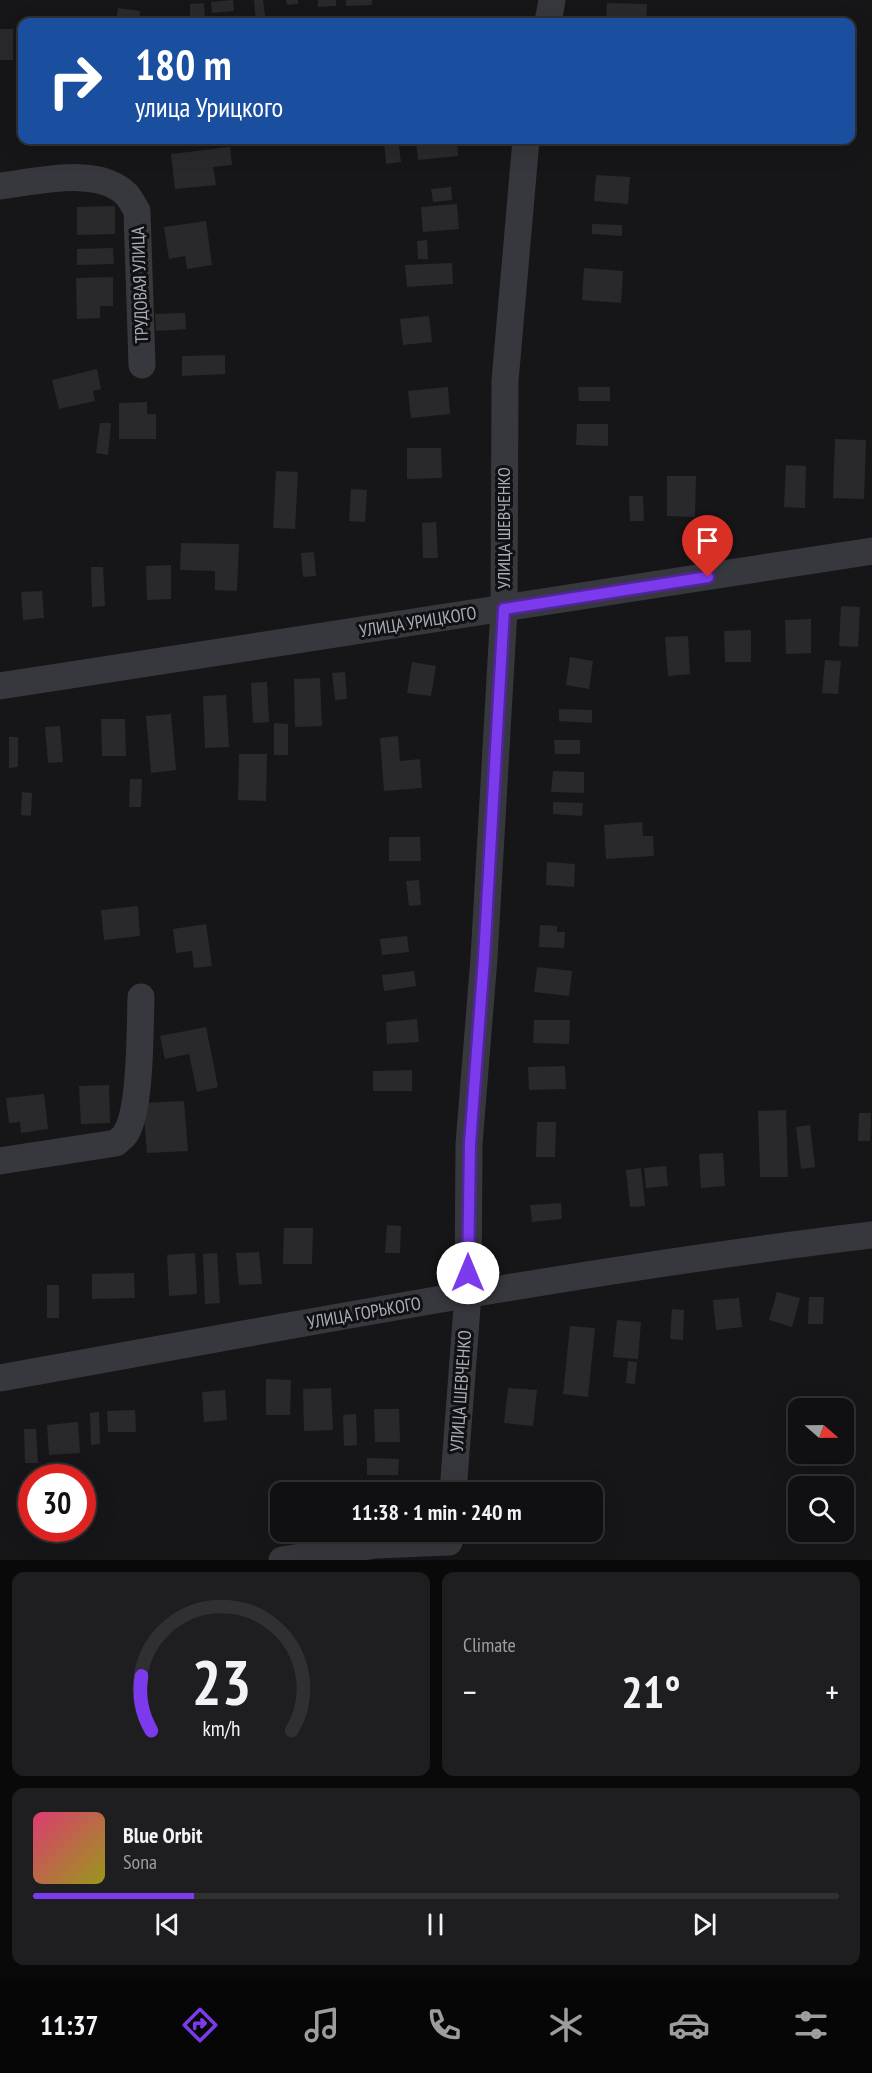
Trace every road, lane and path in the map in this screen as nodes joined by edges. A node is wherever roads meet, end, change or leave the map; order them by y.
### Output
1 (552, 0) edge
2 (549, 18) edge
3 (526, 144) edge
4 (0, 186) edge
5 (142, 365) dead end
6 (872, 550) edge
7 (504, 609) junction
8 (0, 686) edge
9 (141, 997) dead end
10 (0, 1161) edge
11 (872, 1235) edge
12 (468, 1294) junction
13 (0, 1378) edge
14 (454, 1482) edge
15 (449, 1545) edge
16 (282, 1560) edge

1 - 2 street
3 - 7 street, УЛИЦА ШЕВЧЕНКО
4 - 5 street, ТРУДОВАЯ УЛИЦА
6 - 7 street, УЛИЦА УРИЦКОГО
7 - 8 street, УЛИЦА УРИЦКОГО
7 - 12 street, УЛИЦА ШЕВЧЕНКО
9 - 10 street
11 - 12 street, УЛИЦА ГОРЬКОГО
12 - 13 street, УЛИЦА ГОРЬКОГО
12 - 14 street, УЛИЦА ШЕВЧЕНКО
15 - 16 street

